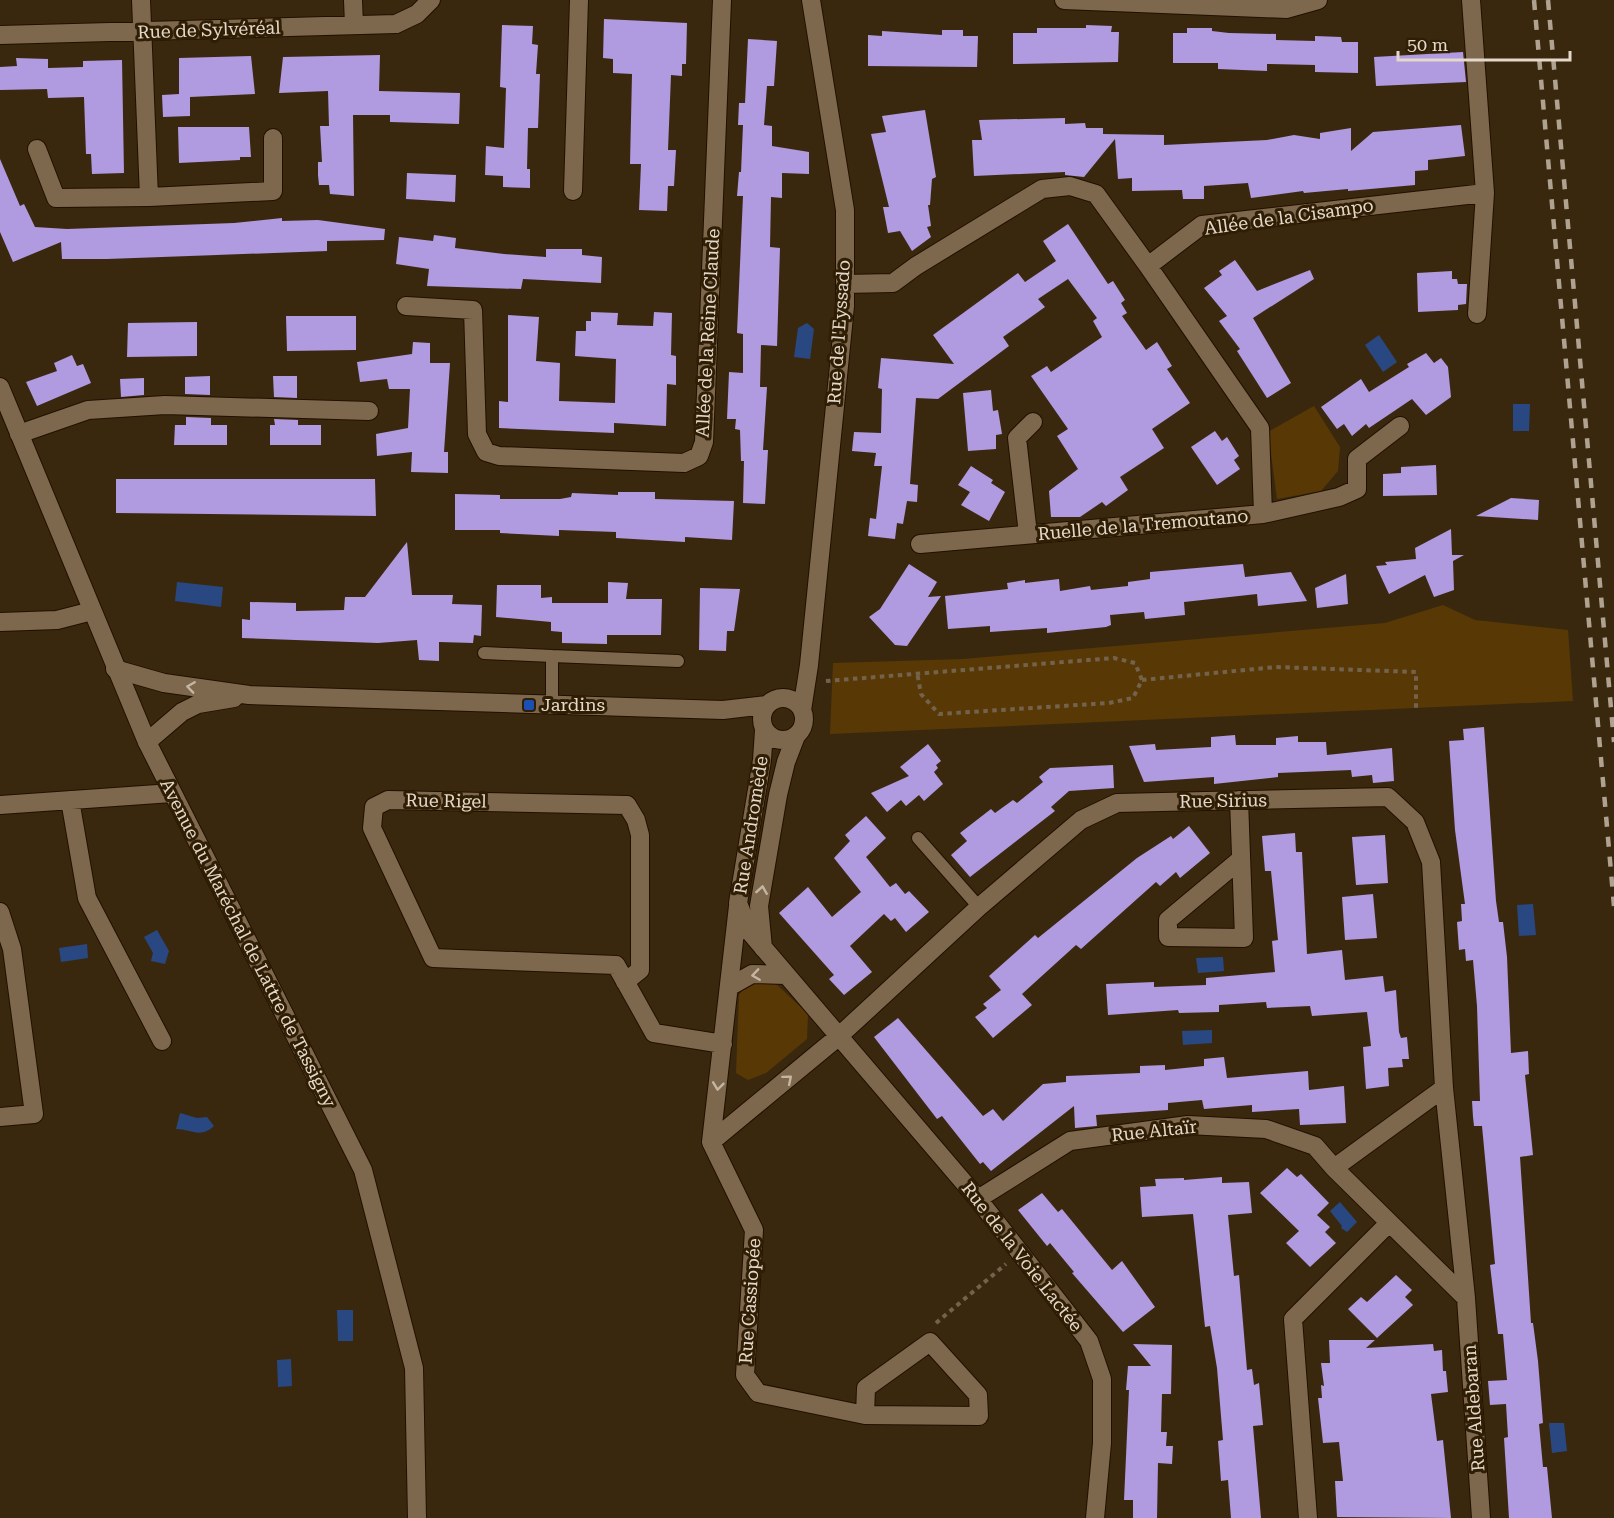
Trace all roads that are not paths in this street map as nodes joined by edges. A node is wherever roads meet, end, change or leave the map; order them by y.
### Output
1 (141, 0) edge
2 (353, 0) edge
3 (431, 0) edge
4 (579, 0) edge
5 (722, 0) edge
6 (811, 0) edge
7 (1064, 0) edge
8 (1318, 0) edge
9 (1471, 0) edge
10 (354, 25) junction
11 (143, 32) junction
12 (0, 35) edge
13 (273, 138) dead end
14 (37, 149) dead end
15 (573, 190) dead end
16 (1485, 193) junction
17 (149, 197) junction
18 (1148, 266) junction
19 (845, 284) junction
20 (406, 306) dead end
21 (1476, 314) dead end
22 (0, 387) edge
23 (369, 411) dead end
24 (1033, 422) dead end
25 (1400, 426) dead end
26 (20, 434) junction
27 (1263, 514) junction
28 (1028, 534) junction
29 (920, 544) dead end
30 (92, 611) junction
31 (0, 622) edge
32 (484, 653) dead end
33 (552, 656) junction
34 (678, 661) dead end
35 (115, 669) junction
36 (808, 672) junction
37 (249, 695) junction
38 (785, 698) junction
39 (766, 705) junction
40 (552, 706) junction
41 (723, 710) junction
42 (802, 710) junction
43 (763, 727) junction
44 (796, 736) junction
45 (147, 742) junction
46 (172, 793) junction
47 (70, 800) junction
48 (1239, 800) junction
49 (0, 805) edge
50 (918, 838) dead end
51 (1241, 859) junction
52 (738, 903) junction
53 (979, 907) junction
54 (0, 912) edge
55 (763, 948) junction
56 (785, 975) junction
57 (625, 982) junction
58 (729, 987) junction
59 (838, 1037) junction
60 (162, 1041) dead end
61 (723, 1044) junction
62 (1444, 1088) junction
63 (0, 1117) edge
64 (711, 1142) junction
65 (1334, 1168) junction
66 (978, 1199) junction
67 (1389, 1223) junction
68 (1466, 1298) junction
69 (865, 1415) junction
70 (417, 1518) edge
71 (1095, 1518) edge
72 (1308, 1518) edge
73 (1481, 1518) edge

1 - 11 street
2 - 10 street
3 - 10 street, Rue de Sylvéréal
4 - 15 street
5 - 20 street, Allée de la Reine Claude
6 - 19 street, Rue de l'Eyssado
7 - 8 street
9 - 16 street
10 - 11 street, Rue de Sylvéréal
11 - 12 street, Rue de Sylvéréal
11 - 17 street
13 - 17 street
14 - 17 street
16 - 18 street, Allée de la Cisampo
16 - 21 street
18 - 19 street
18 - 27 street, Ruelle de la Tremoutano
19 - 36 street, Rue de l'Eyssado
22 - 26 street, Avenue du Maréchal de Lattre de Tassigny
23 - 26 street
24 - 28 street
25 - 27 street
26 - 30 street, Avenue du Maréchal de Lattre de Tassigny
27 - 28 street, Ruelle de la Tremoutano
28 - 29 street, Ruelle de la Tremoutano
30 - 31 street
30 - 35 street, Avenue du Maréchal de Lattre de Tassigny
32 - 33 lane
33 - 34 lane
33 - 40 lane
37 -> 35 street
35 - 45 street, Avenue du Maréchal de Lattre de Tassigny
36 - 38 street, Rue de l'Eyssado
36 - 42 street, Rue de l'Eyssado
37 - 40 street
37 - 45 street
38 - 39 street
38 - 42 street
39 - 41 street
39 - 43 street
40 - 41 street
41 - 43 street
42 - 44 street
43 - 44 street
43 - 52 street, Rue Andromède
55 -> 44 street, Rue Andromède
45 - 46 street, Avenue du Maréchal de Lattre de Tassigny
46 - 47 street
46 - 70 street, Avenue du Maréchal de Lattre de Tassigny
47 - 49 street
47 - 60 street
48 - 51 street
48 - 53 street, Rue Sirius
48 - 62 street, Rue Sirius
50 - 53 lane
51 - 51 street
52 - 55 street, Rue Andromède
52 - 58 street
53 - 59 street, Rue Sirius
54 - 63 street
55 - 56 street, Rue Andromède
56 -> 58 street
56 - 59 street, Rue Andromède
57 - 57 street, Rue Rigel
57 - 61 street, Rue Rigel
58 - 61 street
64 -> 59 street, Rue Sirius
59 - 66 street, Rue de la Voie Lactée
61 -> 64 street
62 - 65 street
62 - 68 street, Rue Sirius
64 - 69 street, Rue Cassiopée
65 - 66 street, Rue Altaïr
65 - 67 street, Rue Altaïr
66 - 71 street, Rue de la Voie Lactée
67 - 68 street, Rue Altaïr
67 - 72 street
68 - 73 street, Rue Aldebaran
69 - 69 street, Rue Cassiopée

